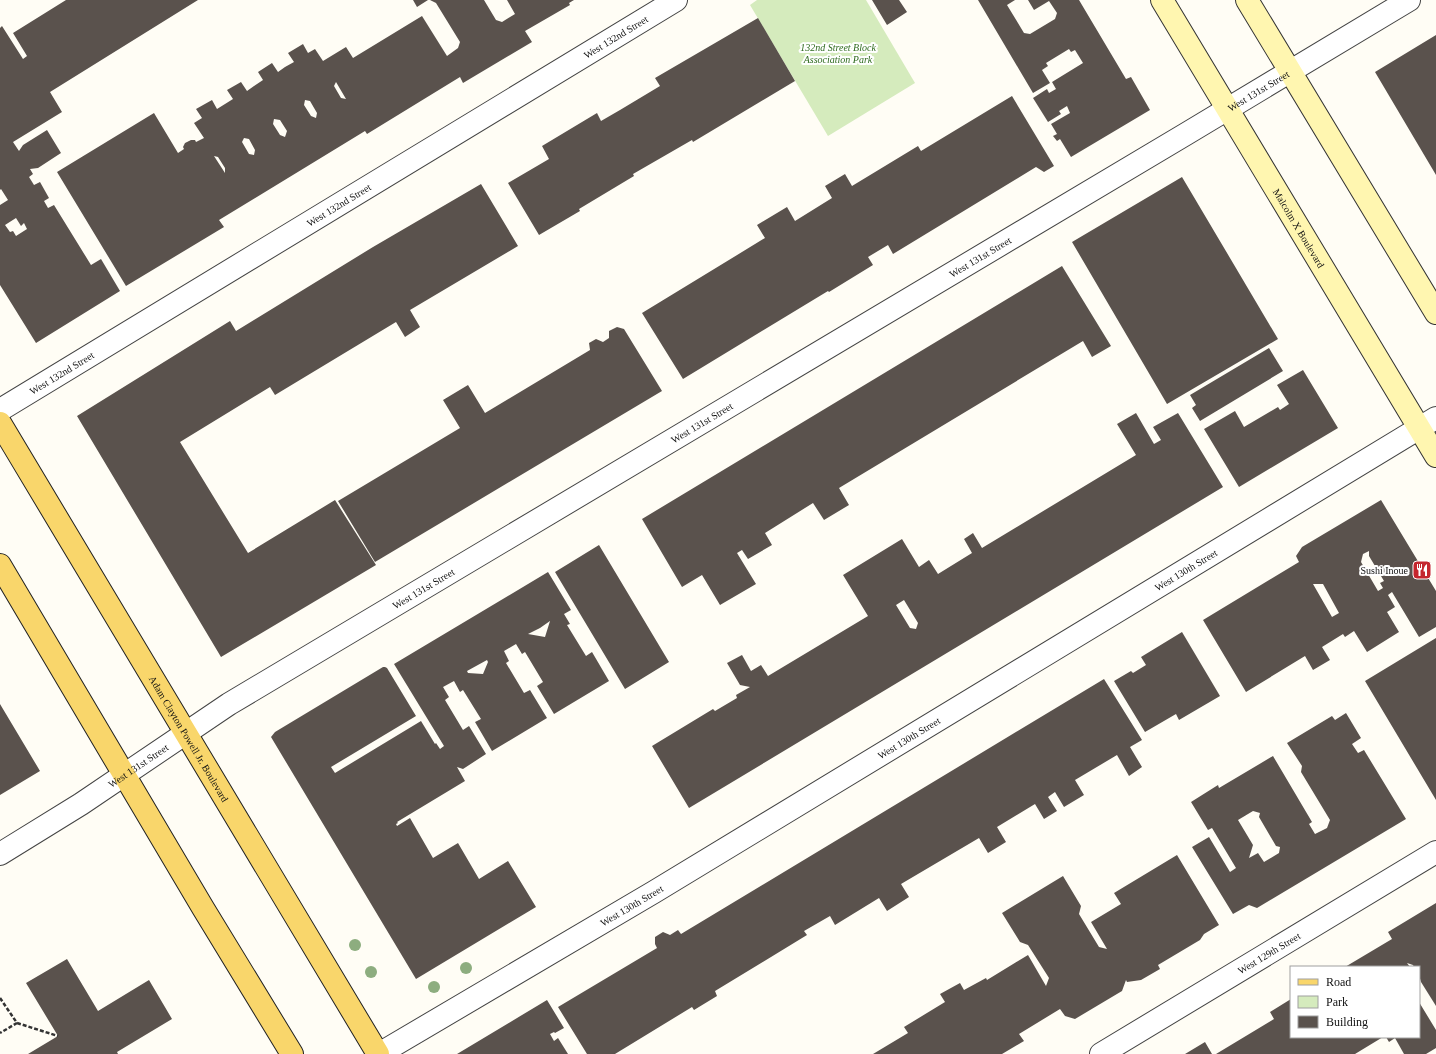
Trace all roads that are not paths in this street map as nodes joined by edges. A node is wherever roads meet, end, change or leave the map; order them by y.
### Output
1 (676, 0) edge
2 (1162, 0) edge
3 (1248, 0) edge
4 (1409, 0) edge
5 (1290, 71) junction
6 (1227, 110) junction
7 (1436, 313) edge
8 (0, 410) edge
9 (1428, 423) edge
10 (0, 424) edge
11 (1436, 456) edge
12 (0, 565) edge
13 (186, 733) junction
14 (125, 775) junction
15 (1436, 852) edge
16 (0, 854) edge
17 (292, 1054) edge
18 (379, 1054) edge
19 (1101, 1054) edge

1 - 8 street, West 132nd Street
2 - 6 main road, Malcolm X Boulevard
3 - 5 main road
4 - 5 street, West 131st Street
5 - 6 street, West 131st Street
5 - 7 main road
6 - 9 main road, Malcolm X Boulevard
6 - 13 street, West 131st Street
9 - 11 main road, Malcolm X Boulevard
9 - 18 street, West 130th Street
10 - 13 main road, Adam Clayton Powell Jr. Boulevard
12 - 14 main road
13 - 14 street, West 131st Street
13 - 18 main road, Adam Clayton Powell Jr. Boulevard
14 - 16 street, West 131st Street
14 - 17 main road
15 - 19 street, West 129th Street

